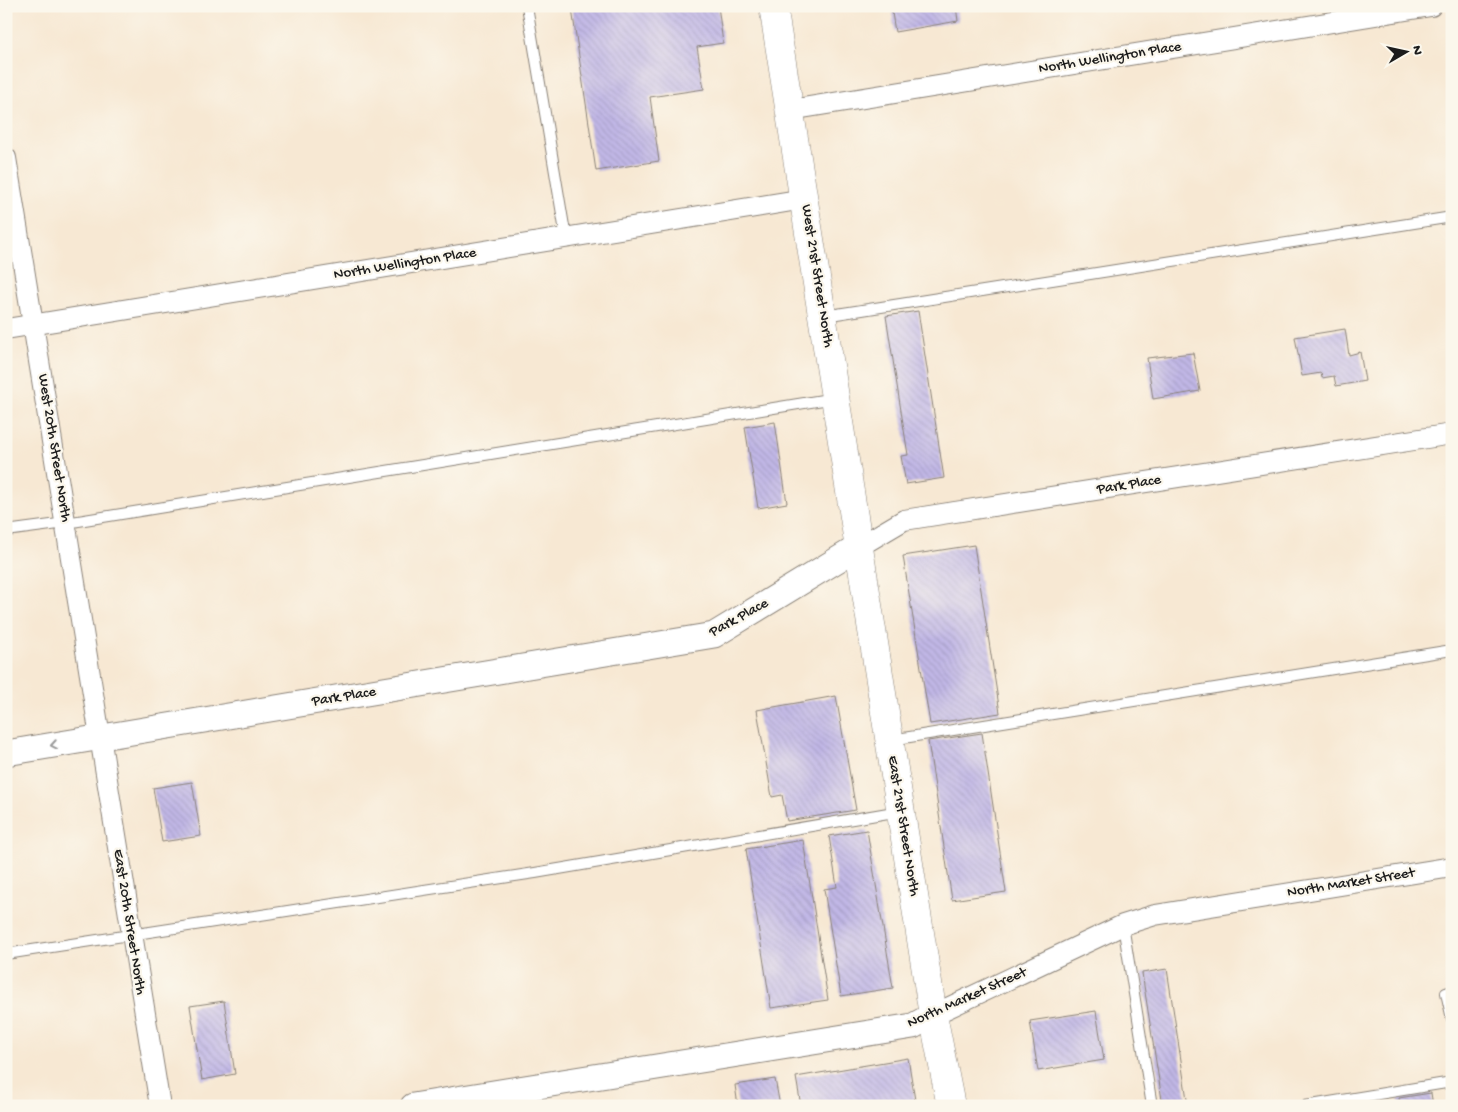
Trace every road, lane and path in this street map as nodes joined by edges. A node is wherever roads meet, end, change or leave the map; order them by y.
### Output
1 (527, 6) edge
2 (773, 6) edge
3 (1431, 6) edge
4 (790, 110) junction
5 (6, 158) edge
6 (804, 199) junction
7 (1452, 217) edge
8 (566, 238) junction
9 (823, 316) junction
10 (33, 324) junction
11 (6, 329) edge
12 (836, 398) junction
13 (1452, 434) edge
14 (66, 523) junction
15 (6, 530) edge
16 (860, 546) junction
17 (1452, 650) edge
18 (101, 737) junction
19 (890, 740) junction
20 (6, 754) edge
21 (901, 811) junction
22 (1452, 867) edge
23 (1123, 925) junction
24 (131, 935) junction
25 (6, 954) edge
26 (1452, 991) edge
27 (933, 1015) junction
28 (1452, 1019) edge
29 (1452, 1082) edge
30 (160, 1106) edge
31 (412, 1106) edge
32 (951, 1106) edge
33 (1152, 1106) edge
34 (1305, 1106) edge

1 - 8 lane
2 - 4 main road, West 21st Street North
3 - 4 street, North Wellington Place
4 - 6 main road, West 21st Street North
5 - 10 street, West 20th Street North
6 - 8 street, North Wellington Place
6 - 9 main road, West 21st Street North
7 - 9 lane
8 - 10 street, North Wellington Place
9 - 12 main road, West 21st Street North
10 - 11 street, North Wellington Place
10 - 14 street, West 20th Street North
12 - 14 lane
12 - 16 main road, West 21st Street North
13 - 16 street, Park Place
14 - 15 lane
14 - 18 street, West 20th Street North
16 - 18 street, Park Place
16 - 19 main road, East 21st Street North
17 - 19 lane
18 -> 20 street, Park Place
18 - 24 street, East 20th Street North
19 - 21 main road, East 21st Street North
21 - 24 lane
21 - 27 main road, East 21st Street North
22 - 23 street, North Market Street
23 - 27 street, North Market Street
23 - 33 lane
24 - 25 lane
24 - 30 street, East 20th Street North
26 - 28 lane
27 - 31 street, North Market Street
27 - 32 main road, East 21st Street North
29 - 34 lane

